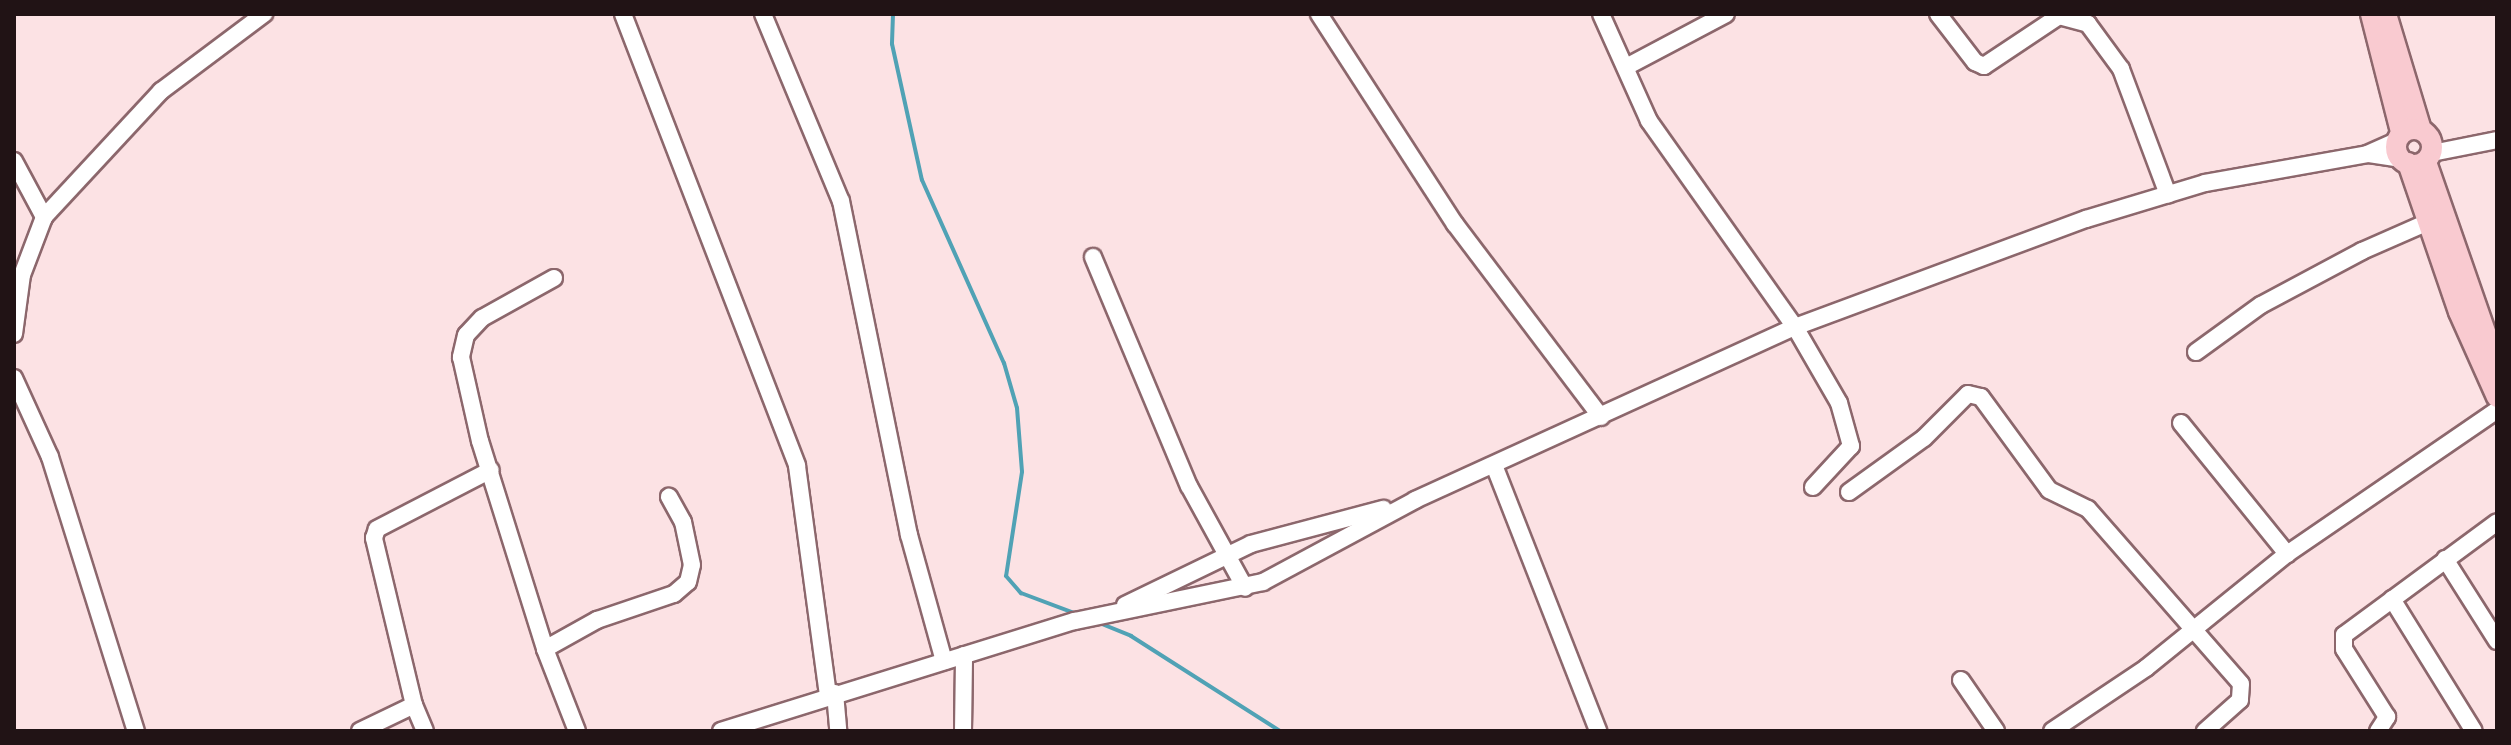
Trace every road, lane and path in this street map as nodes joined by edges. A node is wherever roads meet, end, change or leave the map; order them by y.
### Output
1 (264, 14) edge
2 (623, 14) edge
3 (763, 14) edge
4 (1319, 14) edge
5 (1601, 14) edge
6 (1726, 14) edge
7 (1938, 14) edge
8 (2371, 14) edge
9 (2386, 14) edge
10 (1626, 67) junction
11 (2497, 140) edge
12 (2414, 147) junction
13 (14, 161) edge
14 (2168, 195) junction
15 (44, 217) junction
16 (2428, 222) junction
17 (1093, 257) dead end
18 (554, 278) dead end
19 (1795, 327) junction
20 (14, 334) edge
21 (2196, 352) dead end
22 (2497, 366) edge
23 (14, 378) edge
24 (2497, 397) edge
25 (2497, 410) edge
26 (1601, 417) junction
27 (2181, 423) dead end
28 (1494, 465) junction
29 (491, 470) junction
30 (1813, 487) dead end
31 (1849, 492) dead end
32 (669, 497) dead end
33 (1415, 500) junction
34 (2497, 522) edge
35 (1226, 554) junction
36 (2287, 554) junction
37 (2445, 559) junction
38 (1245, 588) junction
39 (2392, 599) junction
40 (1114, 610) junction
41 (2195, 630) junction
42 (2497, 641) edge
43 (545, 649) junction
44 (964, 655) junction
45 (944, 661) junction
46 (1961, 680) dead end
47 (832, 694) junction
48 (414, 705) junction
49 (136, 731) edge
50 (360, 731) edge
51 (425, 731) edge
52 (577, 731) edge
53 (721, 731) edge
54 (838, 731) edge
55 (963, 731) edge
56 (1598, 731) edge
57 (1996, 731) edge
58 (2052, 731) edge
59 (2205, 731) edge
60 (2378, 731) edge
61 (2474, 731) edge

1 - 15 street
2 - 47 street
3 - 45 street
4 - 26 street
5 - 10 street
6 - 10 street
7 - 14 street
8 - 12 main road
9 - 12 main road
10 - 19 street
11 - 12 street
12 - 14 street
12 - 16 main road
12 - 22 main road
13 - 15 street
14 - 19 street
15 - 20 street
16 - 21 street
16 - 24 main road
17 - 35 street
18 - 29 street
19 - 26 street
19 - 30 street
23 - 49 street
25 - 36 street
26 - 28 street
27 - 36 street
28 - 33 street
28 - 56 street
29 - 43 street
29 - 48 street
31 - 41 street
32 - 43 street
33 - 35 street
33 - 38 street
34 - 37 street
35 - 38 street
35 - 40 street
36 - 41 street
37 - 39 street
37 - 42 street
38 - 40 street
39 - 60 street
39 - 61 street
40 - 44 street
41 - 58 street
41 - 59 street
43 - 52 street
44 - 45 street
44 - 55 street
45 - 47 street
46 - 57 street
47 - 53 street
47 - 54 street
48 - 50 street
48 - 51 street

